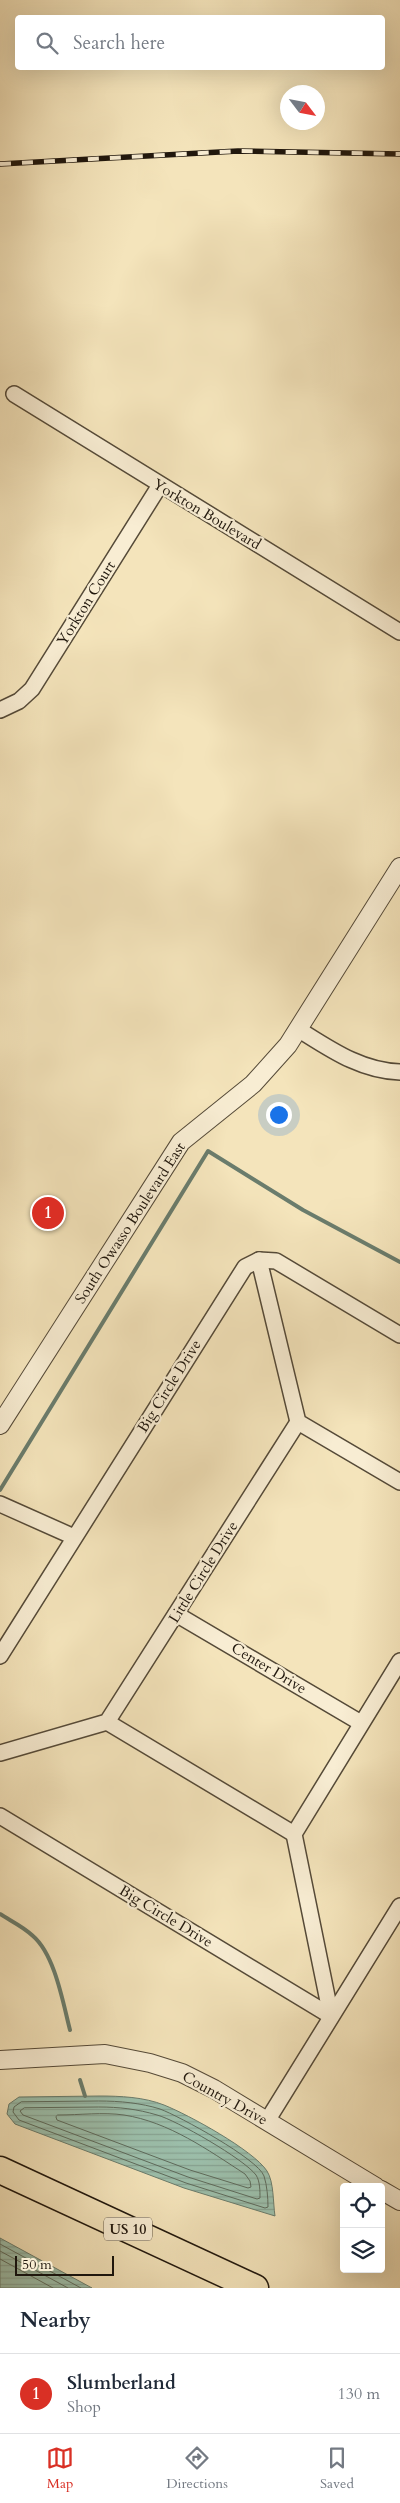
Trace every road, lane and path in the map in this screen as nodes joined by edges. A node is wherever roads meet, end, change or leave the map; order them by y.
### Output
1 (14, 394) dead end
2 (160, 485) junction
3 (400, 632) edge
4 (0, 710) edge
5 (400, 867) edge
6 (298, 1029) junction
7 (400, 1072) edge
8 (259, 1260) junction
9 (400, 1335) edge
10 (298, 1422) junction
11 (0, 1425) edge
12 (400, 1482) edge
13 (0, 1504) edge
14 (74, 1537) junction
15 (176, 1614) junction
16 (0, 1656) edge
17 (400, 1661) edge
18 (107, 1722) junction
19 (361, 1723) junction
20 (0, 1753) edge
21 (0, 1816) edge
22 (294, 1834) junction
23 (400, 1906) edge
24 (331, 2016) junction
25 (0, 2060) edge
26 (267, 2121) junction
27 (0, 2170) edge
28 (369, 2183) edge
29 (385, 2192) edge
30 (400, 2201) edge
31 (255, 2288) edge

1 - 2 street, Yorkton Boulevard
2 - 3 street, Yorkton Boulevard
2 - 4 street, Yorkton Court
5 - 6 street, South Owasso Boulevard East
6 - 7 street
6 - 11 street, South Owasso Boulevard East
8 - 9 street
8 - 10 street
8 - 14 street, Big Circle Drive
10 - 12 street
10 - 15 street, Little Circle Drive
13 - 14 street
14 - 16 street, Big Circle Drive
15 - 18 street, Little Circle Drive
15 - 19 street, Center Drive
17 - 19 street
18 - 20 street
18 - 22 street
19 - 22 street
21 - 24 street, Big Circle Drive
22 - 24 street
23 - 24 street
24 - 26 street
25 - 26 street, Country Drive
26 - 28 street, Country Drive
27 - 31 highway, US 10
29 - 30 street

